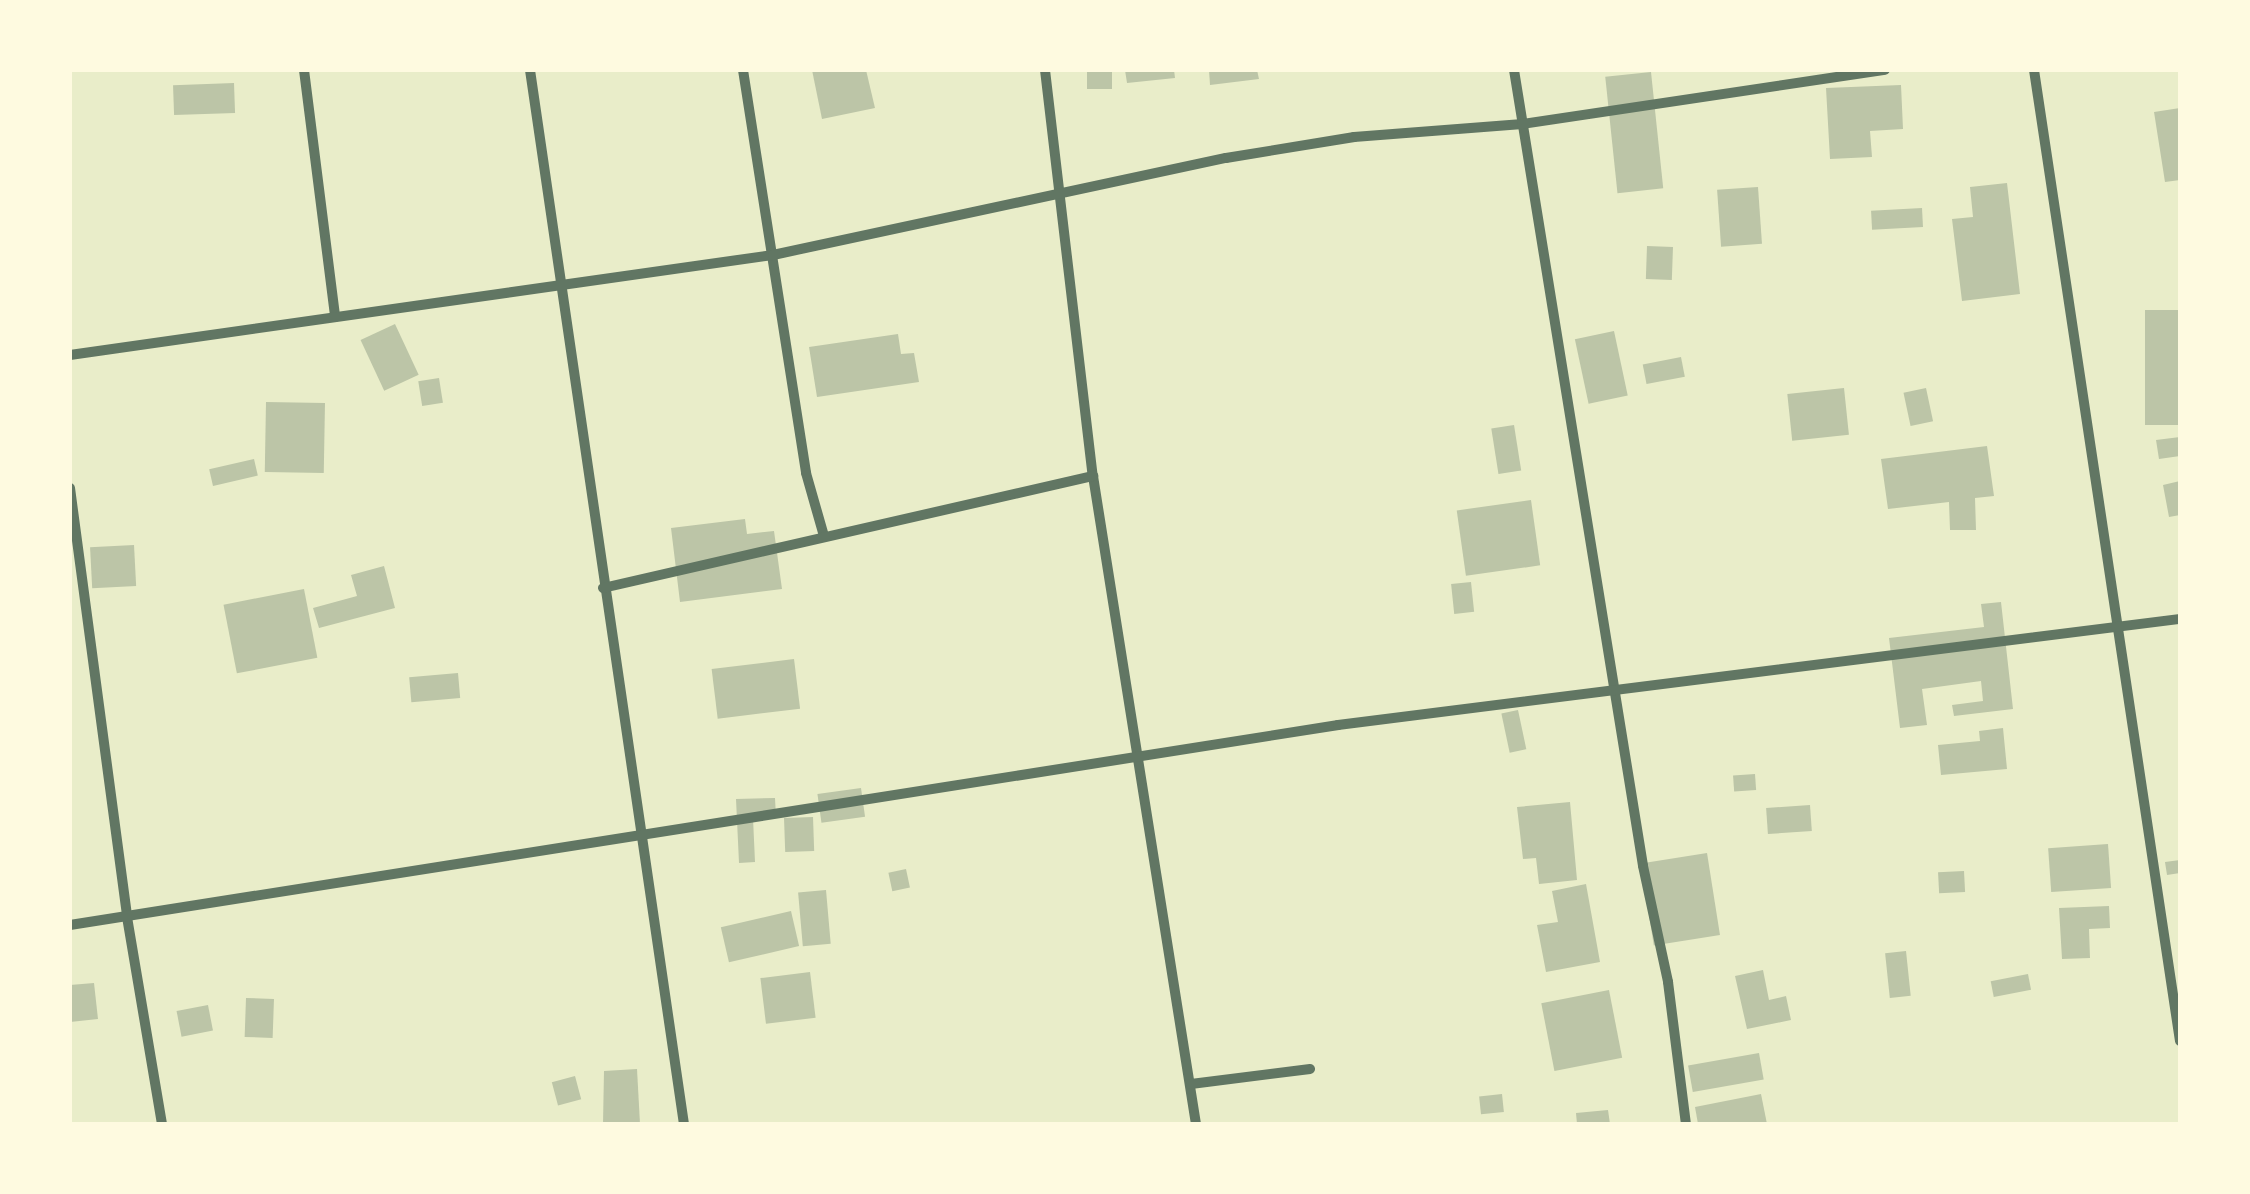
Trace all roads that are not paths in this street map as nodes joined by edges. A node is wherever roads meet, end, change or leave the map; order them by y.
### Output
1 (304, 70) edge
2 (530, 70) edge
3 (743, 70) edge
4 (1045, 70) edge
5 (1514, 70) edge
6 (1808, 70) edge
7 (1885, 70) edge
8 (2034, 70) edge
9 (1810, 83) junction
10 (1522, 124) junction
11 (1062, 194) junction
12 (773, 255) junction
13 (563, 288) junction
14 (336, 317) junction
15 (70, 354) edge
16 (1093, 476) junction
17 (70, 488) edge
18 (824, 536) junction
19 (603, 588) junction
20 (2180, 619) edge
21 (2118, 629) junction
22 (1616, 690) junction
23 (1137, 760) junction
24 (639, 838) junction
25 (127, 917) junction
26 (70, 925) edge
27 (2180, 1041) edge
28 (1310, 1069) dead end
29 (1190, 1084) junction
30 (162, 1124) edge
31 (684, 1124) edge
32 (1196, 1124) edge
33 (1686, 1124) edge

1 - 14 street
2 - 13 street
3 - 12 street
4 - 11 street
5 - 10 street
6 - 9 street
7 - 9 street
8 - 21 street
9 - 10 street
10 - 11 street
10 - 22 street
11 - 12 street
11 - 16 street
12 - 13 street
12 - 18 street
13 - 14 street
13 - 19 street
14 - 15 street
16 - 18 street
16 - 23 street
17 - 25 street
18 - 19 street
19 - 24 street
20 - 21 street
21 - 22 street
21 - 27 street
22 - 23 street
22 - 33 street
23 - 24 street
23 - 29 street
24 - 25 street
24 - 31 street
25 - 26 street
25 - 30 street
28 - 29 street
29 - 32 street

